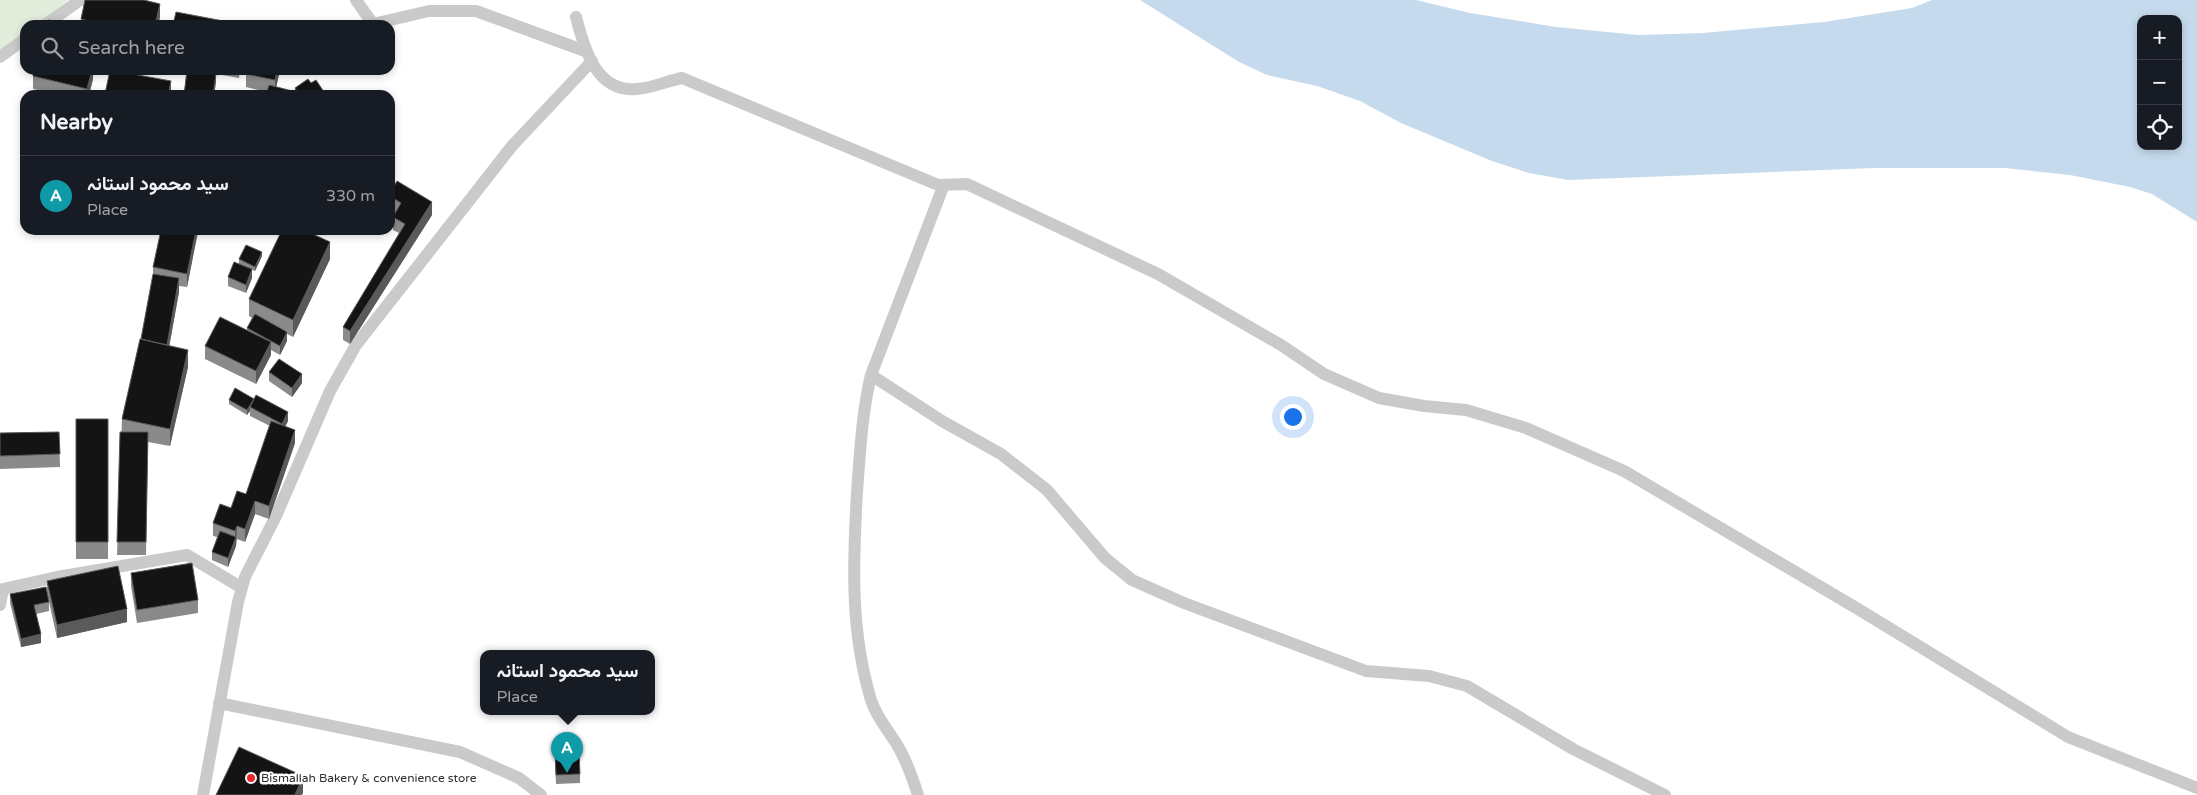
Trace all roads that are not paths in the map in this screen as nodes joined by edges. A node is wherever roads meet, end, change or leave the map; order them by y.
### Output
1 (80, 0) edge
2 (356, 0) edge
3 (576, 17) dead end
4 (52, 20) edge
5 (370, 20) edge
6 (392, 20) edge
7 (20, 43) edge
8 (588, 56) junction
9 (0, 57) edge
10 (940, 185) junction
11 (871, 375) junction
12 (242, 588) junction
13 (0, 605) edge
14 (219, 703) junction
15 (2197, 788) edge
16 (203, 795) edge
17 (541, 795) edge
18 (918, 795) edge
19 (1665, 795) edge

1 - 4 street
2 - 5 street
3 - 8 street
6 - 8 street
7 - 9 street
8 - 10 street
8 - 12 street
10 - 11 street
10 - 15 street
11 - 18 street
11 - 19 street
12 - 13 street
12 - 14 street
14 - 16 street
14 - 17 street

